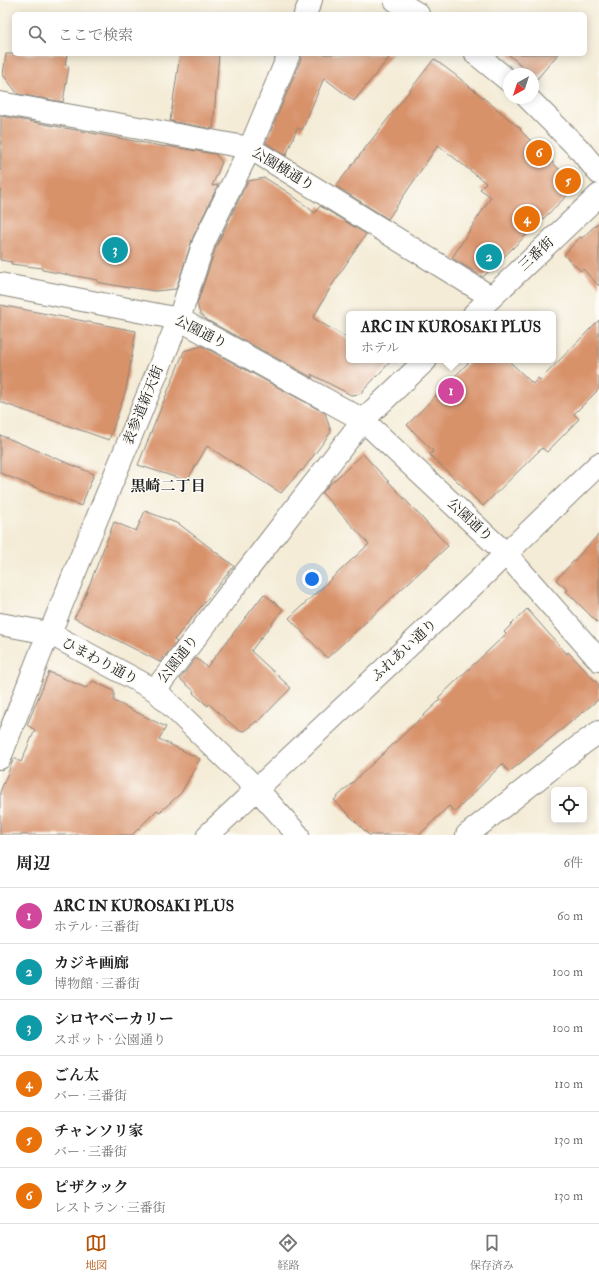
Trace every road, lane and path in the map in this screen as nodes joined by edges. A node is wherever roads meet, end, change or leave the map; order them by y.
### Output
1 (311, 0) edge
2 (395, 0) edge
3 (306, 12) edge
4 (415, 12) edge
5 (287, 56) edge
6 (478, 56) edge
7 (503, 76) edge
8 (0, 103) edge
9 (534, 104) edge
10 (250, 148) junction
11 (599, 173) edge
12 (599, 195) edge
13 (0, 284) edge
14 (491, 297) junction
15 (477, 311) edge
16 (179, 318) junction
17 (423, 363) edge
18 (363, 420) junction
19 (599, 464) edge
20 (506, 554) junction
21 (0, 624) edge
22 (49, 633) junction
23 (599, 660) edge
24 (155, 690) junction
25 (599, 732) edge
26 (0, 758) edge
27 (256, 789) junction
28 (208, 835) edge
29 (298, 835) edge
30 (467, 835) edge

1 - 3 street
2 - 4 street
5 - 10 street, 表参道新天街
6 - 7 street
8 - 10 street, 公園横通り
9 - 11 street
10 - 14 street, 公園横通り
10 - 16 street, 表参道新天街
12 - 14 street, 三番街
13 - 16 street, 公園通り
14 - 15 street, 三番街
16 - 18 street, 公園通り
16 - 22 street, 表参道新天街
17 - 18 street
18 - 20 street, 公園通り
18 - 24 street, 公園通り
19 - 20 street, ふれあい通り
20 - 23 street, 公園通り
20 - 27 street, ふれあい通り
21 - 22 street, ひまわり通り
22 - 24 street, ひまわり通り
22 - 26 street, 表参道新天街
24 - 27 street, ひまわり通り
25 - 30 street
27 - 28 street, ふれあい通り
27 - 29 street, ひまわり通り

